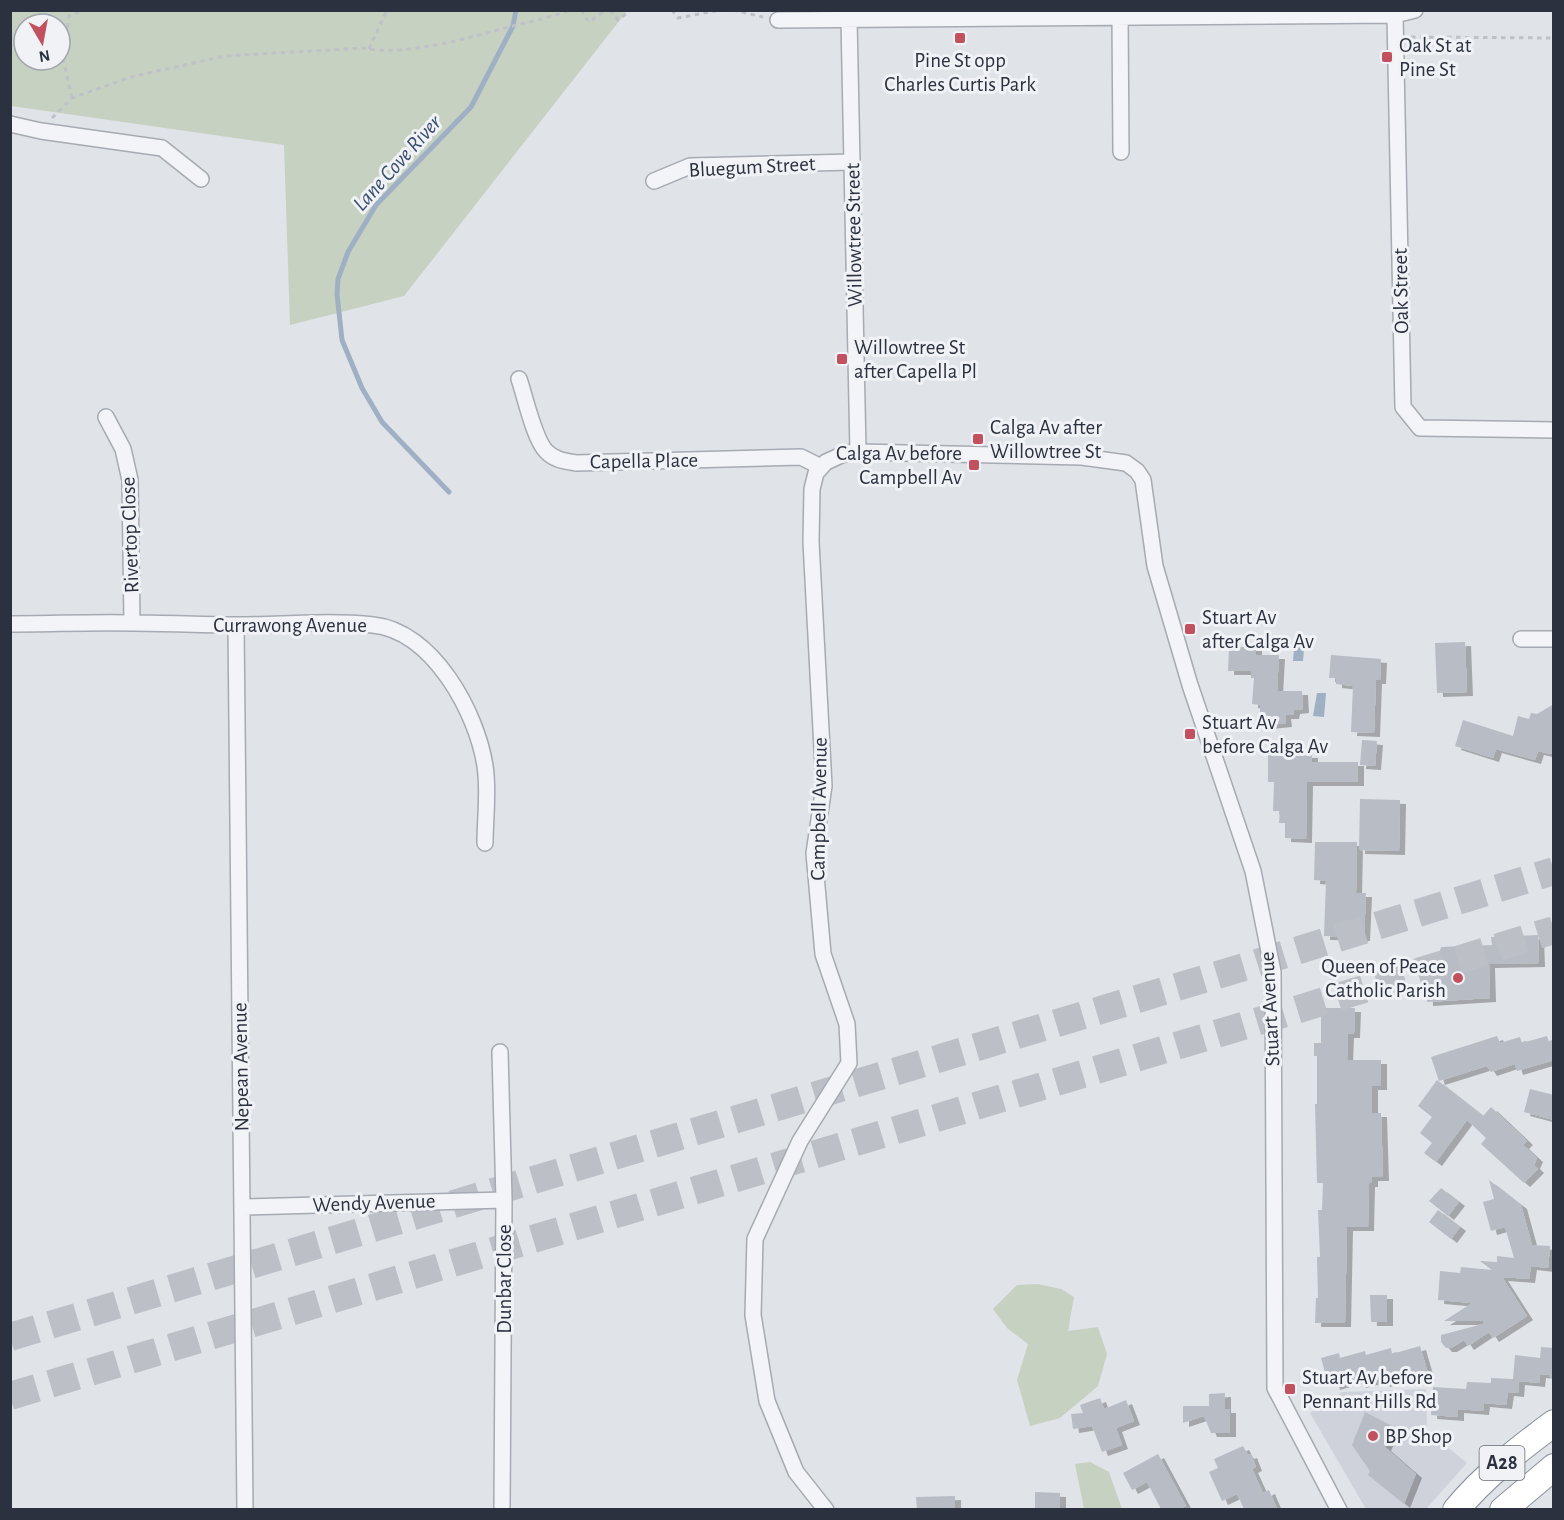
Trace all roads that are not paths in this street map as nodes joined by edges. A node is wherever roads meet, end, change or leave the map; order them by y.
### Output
1 (1415, 10) edge
2 (820, 15) edge
3 (1395, 15) junction
4 (1120, 16) junction
5 (849, 19) junction
6 (778, 20) road end
7 (10, 124) edge
8 (1121, 152) dead end
9 (852, 162) junction
10 (201, 179) dead end
11 (654, 181) dead end
12 (519, 379) dead end
13 (106, 417) dead end
14 (1554, 430) edge
15 (858, 452) junction
16 (821, 467) junction
17 (132, 622) junction
18 (10, 624) edge
19 (236, 625) junction
20 (1521, 639) dead end
21 (1554, 639) edge
22 (485, 843) dead end
23 (500, 1052) dead end
24 (504, 1200) junction
25 (243, 1207) junction
26 (1554, 1423) edge
27 (1554, 1467) edge
28 (502, 1506) dead end
29 (245, 1509) edge
30 (826, 1509) edge
31 (1339, 1509) edge
32 (1456, 1509) edge
33 (1503, 1509) edge

1 - 3 street
2 - 5 street
2 - 6 street
3 - 4 street
3 - 14 street, Oak Street
4 - 5 street
4 - 8 street
5 - 9 street, Willowtree Street
7 - 10 street
9 - 11 street, Bluegum Street
9 - 15 street, Willowtree Street
12 - 16 street, Capella Place
13 - 17 street, Rivertop Close
15 - 16 street
15 - 31 street, Stuart Avenue
16 - 30 street, Campbell Avenue
17 - 18 street, Currawong Avenue
17 - 19 street, Currawong Avenue
19 - 22 street, Currawong Avenue
19 - 25 street, Nepean Avenue
20 - 21 street
23 - 24 street, Dunbar Close
24 - 25 street, Wendy Avenue
24 - 28 street, Dunbar Close
25 - 29 street, Nepean Avenue
26 - 32 highway, A28
27 - 33 highway, A28

